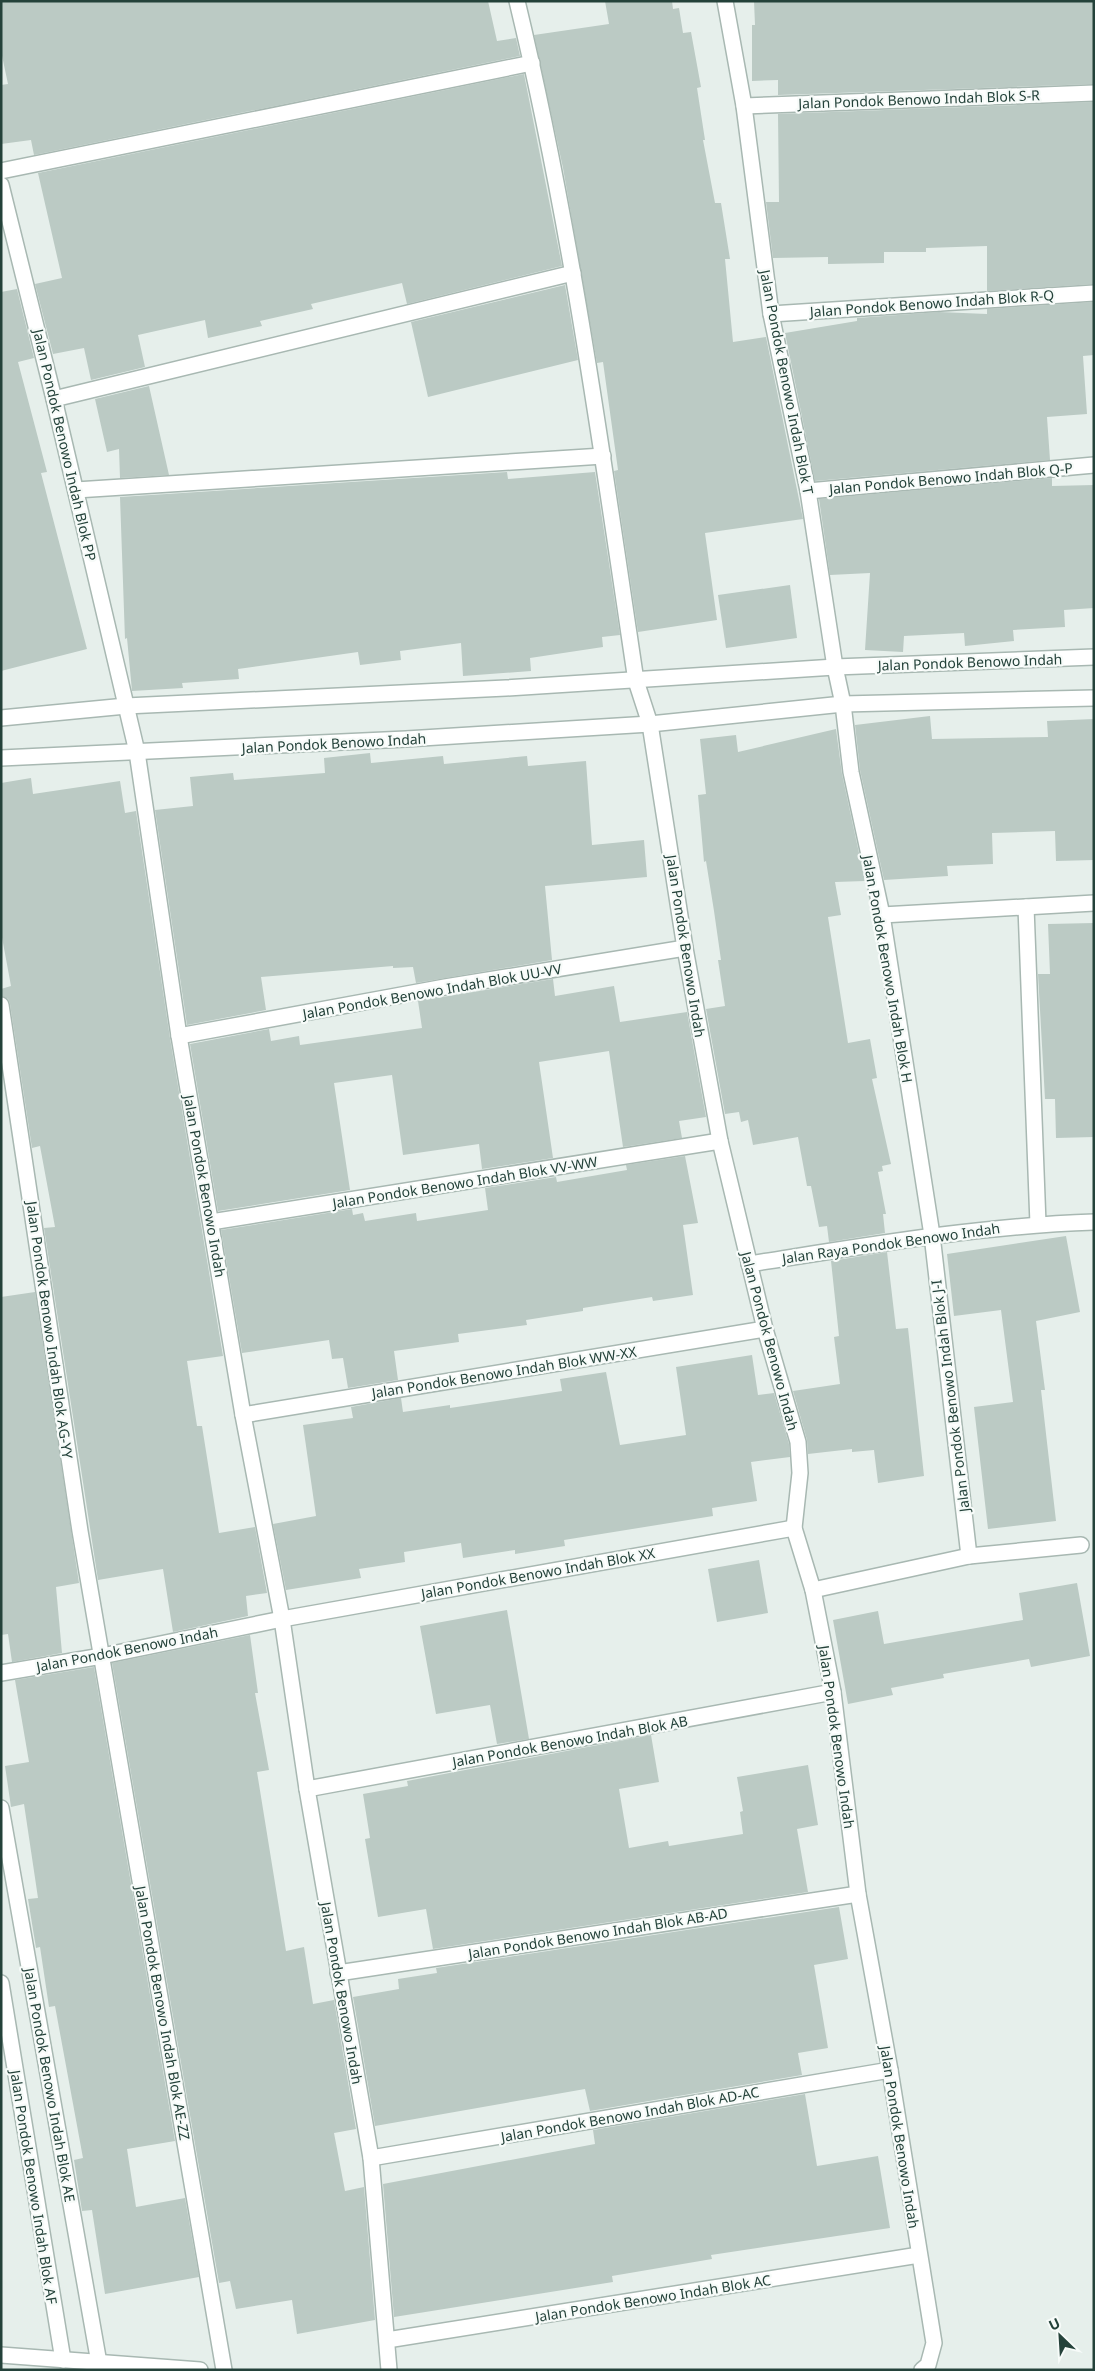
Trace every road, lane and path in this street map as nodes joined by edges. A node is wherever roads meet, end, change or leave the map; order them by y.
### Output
1 (517, 1) edge
2 (725, 1) edge
3 (532, 63) junction
4 (1094, 93) edge
5 (744, 106) junction
6 (1, 171) edge
7 (1, 185) edge
8 (573, 273) junction
9 (1094, 293) edge
10 (771, 314) junction
11 (54, 399) junction
12 (603, 456) junction
13 (1094, 465) edge
14 (76, 490) junction
15 (808, 491) junction
16 (1094, 657) edge
17 (835, 667) junction
18 (636, 681) junction
19 (1094, 698) edge
20 (843, 704) junction
21 (126, 706) junction
22 (1, 718) edge
23 (650, 724) junction
24 (137, 752) junction
25 (1, 758) edge
26 (1094, 903) edge
27 (1026, 907) junction
28 (882, 915) junction
29 (685, 948) junction
30 (1, 1004) edge
31 (179, 1036) junction
32 (720, 1141) junction
33 (211, 1222) junction
34 (1094, 1222) edge
35 (1038, 1224) junction
36 (932, 1235) junction
37 (749, 1264) junction
38 (765, 1329) junction
39 (243, 1416) junction
40 (794, 1528) junction
41 (1081, 1545) dead end
42 (969, 1556) junction
43 (813, 1590) junction
44 (282, 1619) junction
45 (102, 1656) junction
46 (1, 1673) edge
47 (833, 1692) junction
48 (307, 1789) junction
49 (1, 1808) edge
50 (858, 1894) junction
51 (338, 1972) junction
52 (1, 1983) edge
53 (890, 2070) junction
54 (370, 2158) junction
55 (919, 2255) junction
56 (387, 2340) junction
57 (1, 2355) edge
58 (63, 2360) junction
59 (99, 2362) junction
60 (200, 2370) edge
61 (224, 2370) edge
62 (389, 2370) edge
63 (922, 2370) edge

1 - 3 street
2 - 5 street, Jalan Pondok Benowo Indah Blok T
3 - 6 street
3 - 8 street
4 - 5 street, Jalan Pondok Benowo Indah Blok S-R
5 - 10 street, Jalan Pondok Benowo Indah Blok T
7 - 11 street, Jalan Pondok Benowo Indah Blok PP
8 - 11 street
8 - 12 street
9 - 10 street, Jalan Pondok Benowo Indah Blok R-Q
10 - 15 street, Jalan Pondok Benowo Indah Blok T
11 - 14 street, Jalan Pondok Benowo Indah Blok PP
12 - 14 street
12 - 18 street
13 - 15 street, Jalan Pondok Benowo Indah Blok Q-P
14 - 21 street, Jalan Pondok Benowo Indah Blok PP
15 - 17 street, Jalan Pondok Benowo Indah Blok T
16 - 17 street, Jalan Pondok Benowo Indah
17 - 18 street, Jalan Pondok Benowo Indah
17 - 20 street, Jalan Pondok Benowo Indah Blok T
18 - 21 street, Jalan Pondok Benowo Indah
18 - 23 street, Jalan Pondok Benowo Indah
19 - 20 street, Jalan Pondok Benowo Indah
20 - 23 street, Jalan Pondok Benowo Indah
20 - 28 street, Jalan Pondok Benowo Indah Blok H
21 - 22 street, Jalan Pondok Benowo Indah
21 - 24 street, Jalan Pondok Benowo Indah
23 - 24 street, Jalan Pondok Benowo Indah
23 - 29 street, Jalan Pondok Benowo Indah
24 - 25 street, Jalan Pondok Benowo Indah
24 - 31 street, Jalan Pondok Benowo Indah
26 - 27 street
27 - 28 street
27 - 35 street
28 - 36 street, Jalan Pondok Benowo Indah Blok H
29 - 31 street, Jalan Pondok Benowo Indah Blok UU-VV
29 - 32 street, Jalan Pondok Benowo Indah
30 - 45 street, Jalan Pondok Benowo Indah Blok AG-YY
31 - 33 street, Jalan Pondok Benowo Indah
32 - 33 street, Jalan Pondok Benowo Indah Blok VV-WW
32 - 37 street, Jalan Pondok Benowo Indah
33 - 39 street, Jalan Pondok Benowo Indah
34 - 35 street, Jalan Raya Pondok Benowo Indah
35 - 36 street, Jalan Raya Pondok Benowo Indah
36 - 37 street, Jalan Raya Pondok Benowo Indah
36 - 42 street, Jalan Pondok Benowo Indah Blok J-I
37 - 38 street, Jalan Pondok Benowo Indah
38 - 39 street, Jalan Pondok Benowo Indah Blok WW-XX
38 - 40 street, Jalan Pondok Benowo Indah
39 - 44 street, Jalan Pondok Benowo Indah
40 - 43 street, Jalan Pondok Benowo Indah
40 - 44 street, Jalan Pondok Benowo Indah Blok XX
41 - 42 street
42 - 43 street
43 - 47 street, Jalan Pondok Benowo Indah
44 - 45 street, Jalan Pondok Benowo Indah
44 - 48 street, Jalan Pondok Benowo Indah
45 - 46 street, Jalan Pondok Benowo Indah
45 - 61 street, Jalan Pondok Benowo Indah Blok AE-ZZ
47 - 48 street, Jalan Pondok Benowo Indah Blok AB
47 - 50 street, Jalan Pondok Benowo Indah
48 - 51 street, Jalan Pondok Benowo Indah
49 - 59 street, Jalan Pondok Benowo Indah Blok AE
50 - 51 street, Jalan Pondok Benowo Indah Blok AB-AD
50 - 53 street, Jalan Pondok Benowo Indah
51 - 54 street, Jalan Pondok Benowo Indah
52 - 58 street, Jalan Pondok Benowo Indah Blok AF
53 - 54 street, Jalan Pondok Benowo Indah Blok AD-AC
53 - 55 street, Jalan Pondok Benowo Indah
54 - 56 street, Jalan Pondok Benowo Indah
55 - 56 street, Jalan Pondok Benowo Indah Blok AC
55 - 63 street, Jalan Pondok Benowo Indah
56 - 62 street, Jalan Pondok Benowo Indah
57 - 58 street
58 - 59 street
59 - 60 street

